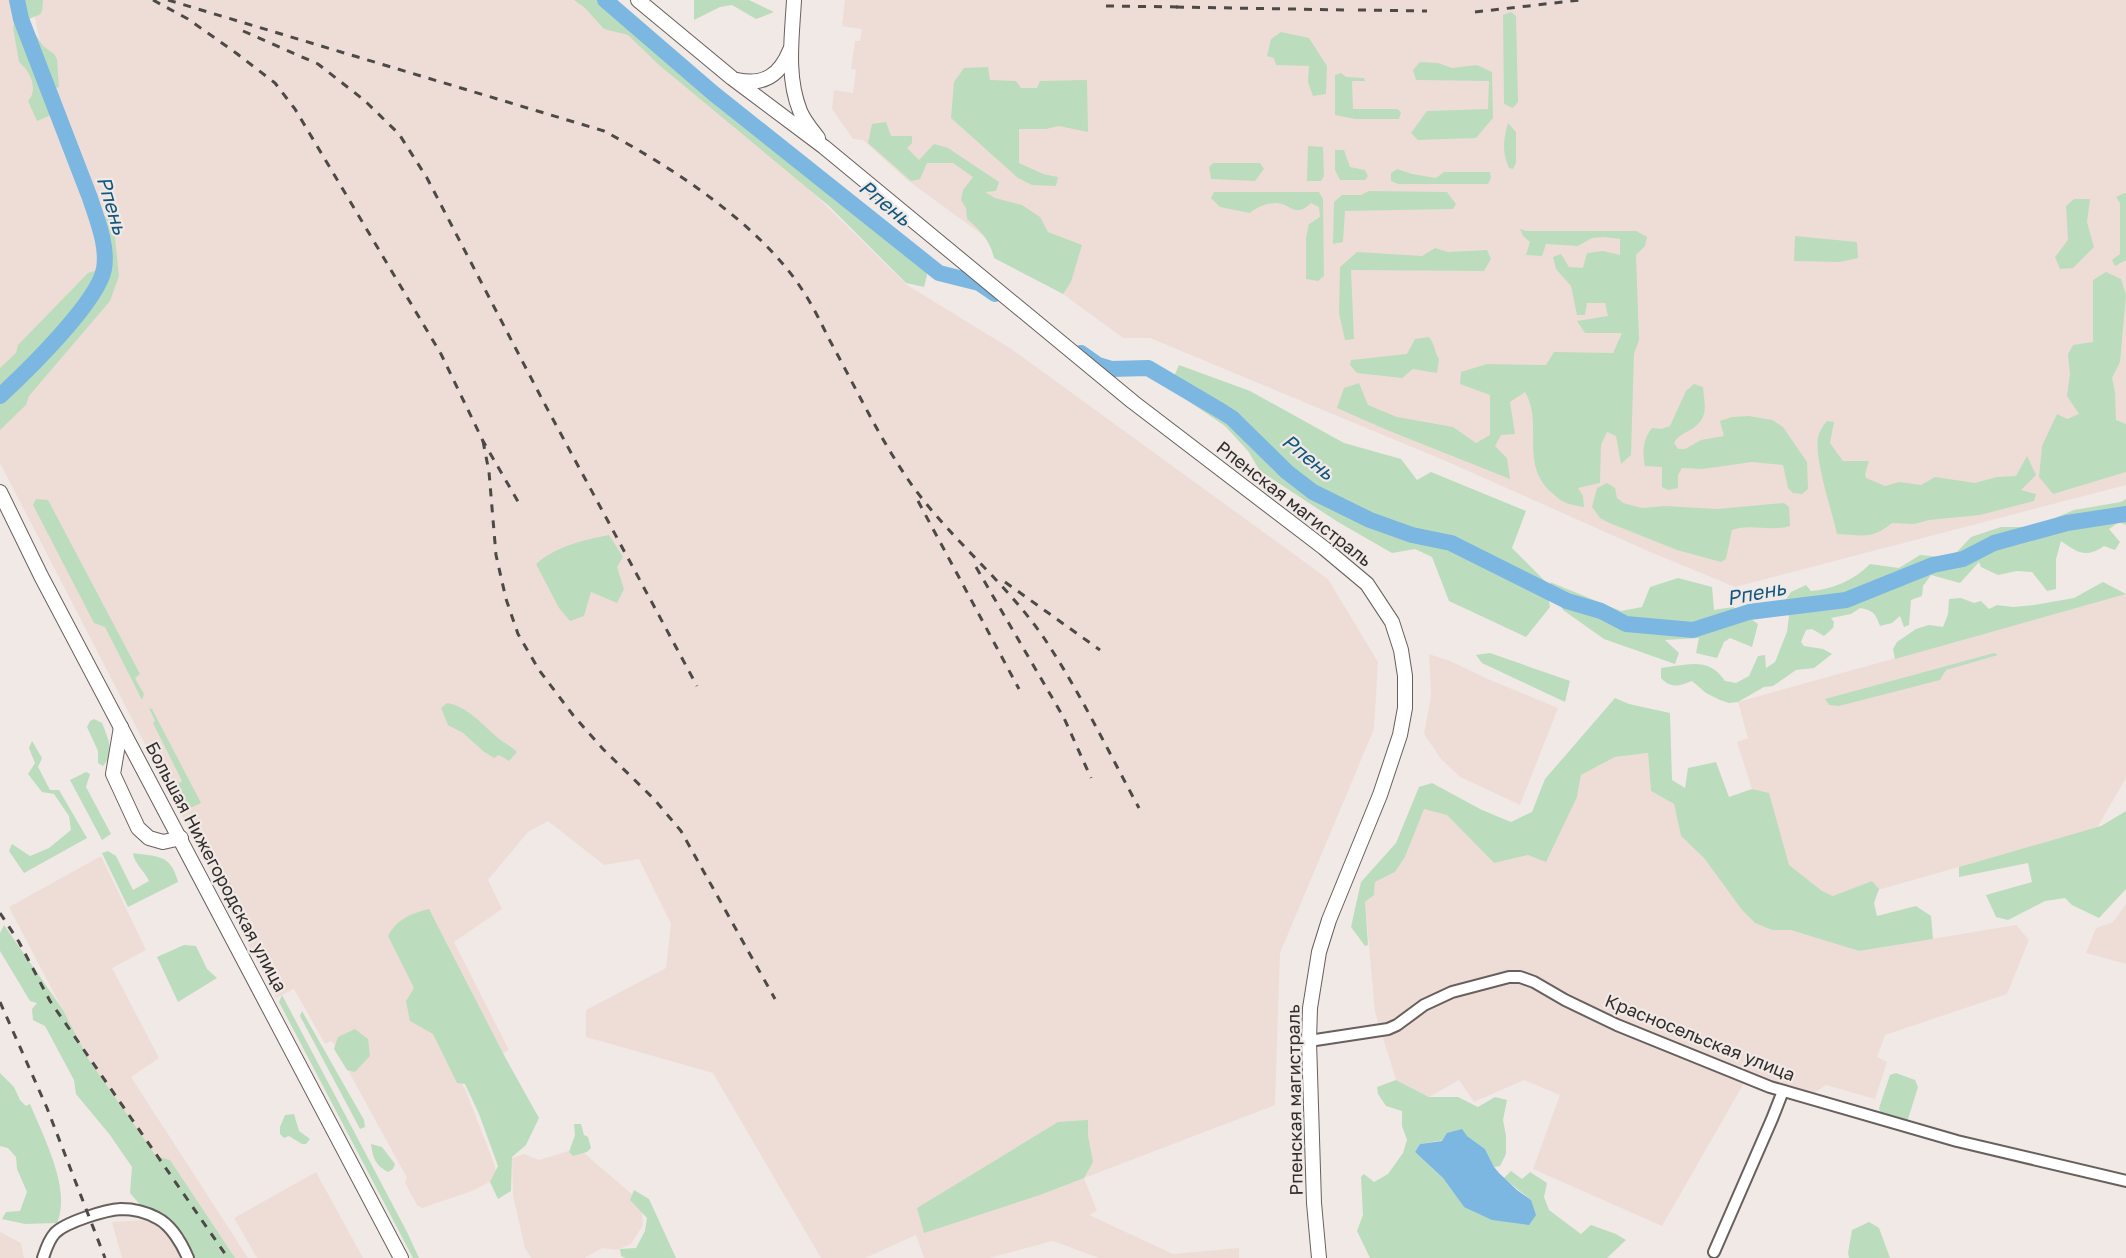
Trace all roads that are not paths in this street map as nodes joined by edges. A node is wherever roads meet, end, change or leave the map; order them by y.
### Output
1 (639, 0) edge
2 (794, 0) edge
3 (791, 47) junction
4 (732, 78) junction
5 (824, 147) junction
6 (0, 492) edge
7 (121, 727) junction
8 (181, 838) junction
9 (1308, 1041) junction
10 (1783, 1091) junction
11 (2126, 1180) edge
12 (1714, 1252) dead end
13 (43, 1258) edge
14 (188, 1258) edge
15 (401, 1258) edge
16 (1319, 1258) edge

1 - 4 main road, Рпенская магистраль
2 - 3 main road, Рпенская магистраль
3 - 4 main road, Рпенская магистраль
3 - 5 main road, Рпенская магистраль
4 - 5 main road, Рпенская магистраль
5 - 9 main road, Рпенская магистраль
6 - 7 main road, Большая Нижегородская улица
7 - 8 main road, Большая Нижегородская улица
7 - 8 main road
8 - 15 main road, Большая Нижегородская улица
9 - 10 street, Красносельская улица
9 - 16 main road, Рпенская магистраль
10 - 11 street, Красносельская улица
10 - 12 street
13 - 14 street

